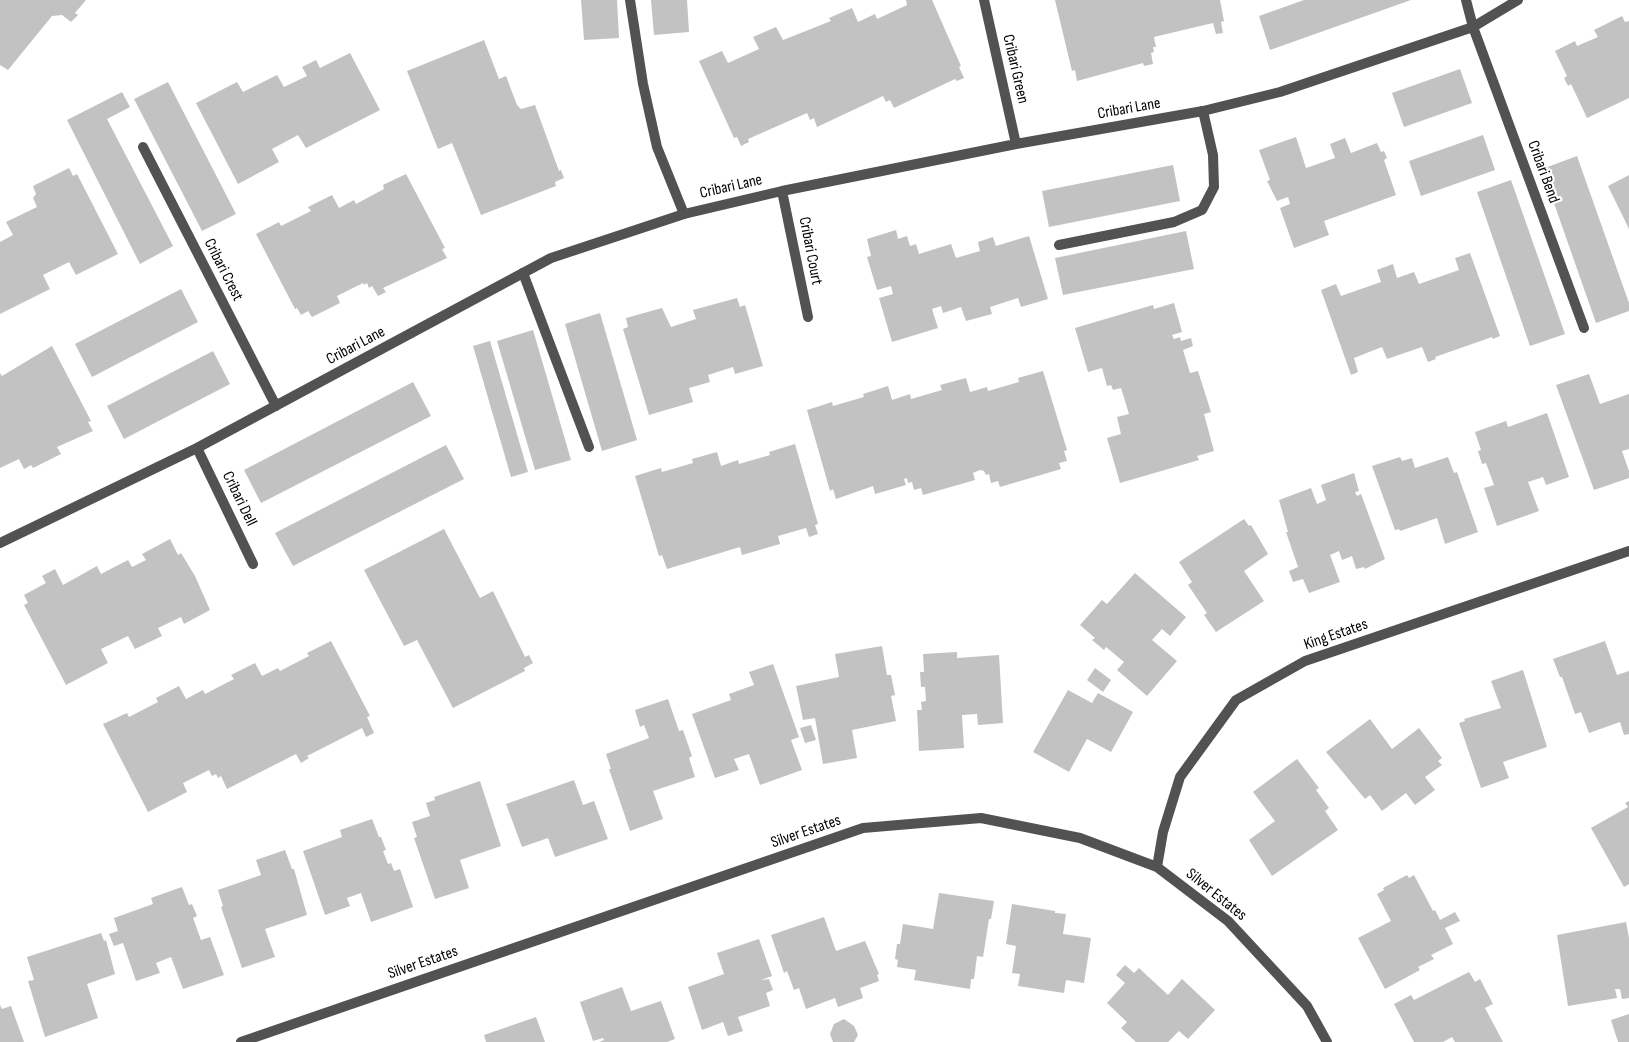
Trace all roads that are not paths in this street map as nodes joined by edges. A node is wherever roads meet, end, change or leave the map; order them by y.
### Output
1 (630, 0) edge
2 (984, 0) edge
3 (1466, 0) edge
4 (1518, 0) edge
5 (1473, 27) junction
6 (1203, 111) junction
7 (1016, 144) junction
8 (143, 147) dead end
9 (782, 191) junction
10 (684, 214) junction
11 (1059, 245) dead end
12 (523, 273) junction
13 (808, 317) dead end
14 (1584, 328) dead end
15 (276, 406) junction
16 (589, 447) dead end
17 (197, 448) junction
18 (0, 543) edge
19 (1629, 551) edge
20 (253, 564) dead end
21 (1157, 867) junction
22 (241, 1042) edge
23 (1327, 1042) edge

1 - 10 street
2 - 7 street, Cribari Green
3 - 5 street, Cribari Bend
4 - 5 street, Cribari Lane
5 - 6 street, Cribari Lane
5 - 14 street, Cribari Bend
6 - 7 street, Cribari Lane
6 - 11 street
7 - 9 street, Cribari Lane
8 - 15 street, Cribari Crest
9 - 10 street, Cribari Lane
9 - 13 street, Cribari Court
10 - 12 street, Cribari Lane
12 - 15 street, Cribari Lane
12 - 16 street
15 - 17 street, Cribari Lane
17 - 18 street, Cribari Lane
17 - 20 street, Cribari Dell
19 - 21 street, King Estates
21 - 22 street, Silver Estates
21 - 23 street, Silver Estates

